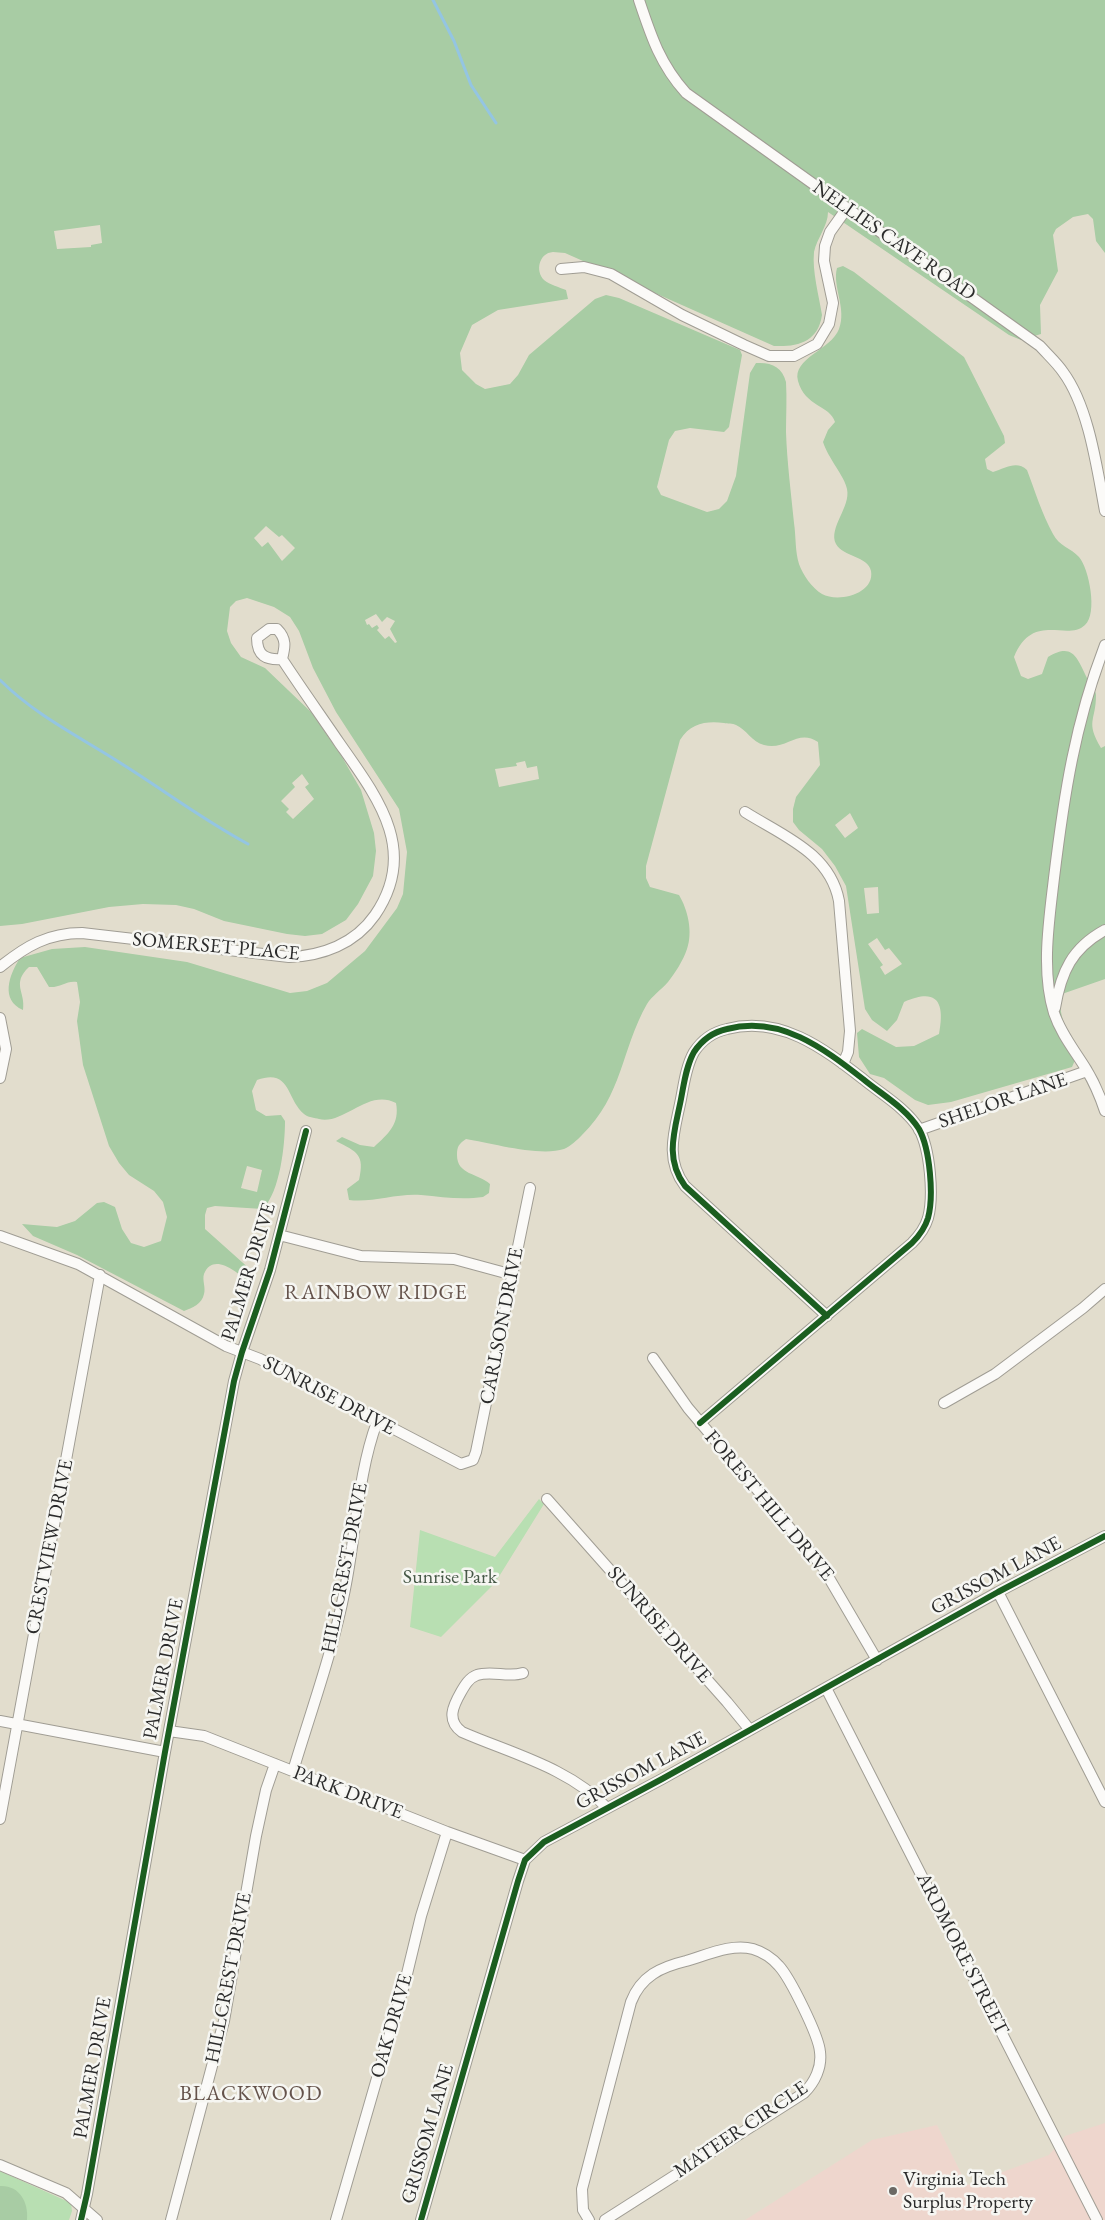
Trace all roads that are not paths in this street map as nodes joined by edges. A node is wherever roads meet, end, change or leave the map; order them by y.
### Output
1 (639, 0) edge
2 (847, 208) junction
3 (561, 269) dead end
4 (1105, 511) edge
5 (1105, 645) edge
6 (282, 659) dead end
7 (745, 812) dead end
8 (1105, 930) edge
9 (0, 967) edge
10 (1054, 1014) junction
11 (0, 1018) edge
12 (843, 1064) junction
13 (1087, 1071) junction
14 (0, 1078) edge
15 (1102, 1095) edge
16 (1105, 1111) edge
17 (919, 1130) junction
18 (306, 1131) dead end
19 (530, 1188) dead end
20 (279, 1235) junction
21 (0, 1236) edge
22 (513, 1274) junction
23 (100, 1275) junction
24 (1105, 1289) edge
25 (827, 1316) junction
26 (242, 1352) junction
27 (653, 1358) dead end
28 (944, 1403) dead end
29 (377, 1422) junction
30 (700, 1423) junction
31 (469, 1462) joint
32 (547, 1499) dead end
33 (1105, 1536) edge
34 (998, 1592) junction
35 (877, 1660) junction
36 (523, 1673) dead end
37 (826, 1688) junction
38 (0, 1721) edge
39 (18, 1725) junction
40 (750, 1730) junction
41 (169, 1731) junction
42 (165, 1752) junction
43 (275, 1764) junction
44 (293, 1771) junction
45 (1105, 1802) edge
46 (607, 1808) junction
47 (0, 1819) edge
48 (447, 1832) junction
49 (525, 1860) junction
50 (0, 2165) edge
51 (84, 2208) junction
52 (80, 2220) edge
53 (97, 2220) edge
54 (171, 2220) edge
55 (336, 2220) edge
56 (421, 2220) edge
57 (589, 2220) edge
58 (605, 2220) edge
59 (1097, 2220) edge

1 - 2 street, NELLIES CAVE ROAD
2 - 3 street
2 - 4 street, NELLIES CAVE ROAD
5 - 10 street
6 - 9 street, SOMERSET PLACE
7 - 12 street
8 - 10 street
10 - 13 street
11 - 14 street
12 - 17 street
12 - 25 street
13 - 15 street
13 - 17 street, SHELOR LANE
15 - 16 street
17 - 25 street
18 - 20 street, PALMER DRIVE
19 - 22 street, CARLSON DRIVE
20 - 22 street
20 - 26 street, PALMER DRIVE
21 - 23 street, SUNRISE DRIVE
22 - 31 street, CARLSON DRIVE
23 - 26 street, SUNRISE DRIVE
23 - 39 street, CRESTVIEW DRIVE
24 - 28 street
25 - 30 street
26 - 29 street, SUNRISE DRIVE
26 - 41 street, PALMER DRIVE
27 - 30 street, FOREST HILL DRIVE
29 - 31 street, SUNRISE DRIVE
29 - 44 street, HILLCREST DRIVE
30 - 35 street, FOREST HILL DRIVE
32 - 40 street, SUNRISE DRIVE
33 - 34 street, GRISSOM LANE
34 - 35 street, GRISSOM LANE
34 - 45 street
35 - 37 street, GRISSOM LANE
36 - 46 street
37 - 40 street, GRISSOM LANE
37 - 59 street, ARDMORE STREET
38 - 39 street
39 - 42 street
39 - 47 street, CRESTVIEW DRIVE
40 - 46 street, GRISSOM LANE
41 - 42 street, PALMER DRIVE
41 - 43 street, PARK DRIVE
42 - 51 street, PALMER DRIVE
43 - 44 street, PARK DRIVE
43 - 54 street, HILLCREST DRIVE
44 - 48 street, PARK DRIVE
46 - 49 street, GRISSOM LANE
48 - 49 street, PARK DRIVE
48 - 55 street, OAK DRIVE
49 - 56 street, GRISSOM LANE
50 - 51 street
51 - 52 street, PALMER DRIVE
51 - 53 street
57 - 58 street, MATEER CIRCLE

